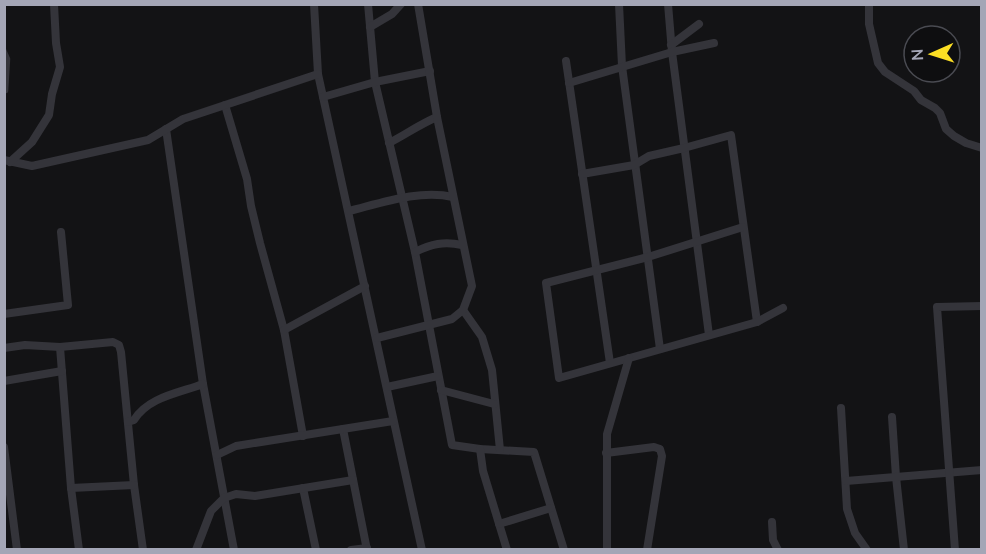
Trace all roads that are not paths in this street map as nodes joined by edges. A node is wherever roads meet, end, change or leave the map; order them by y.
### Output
1 (54, 4) edge
2 (314, 4) edge
3 (368, 4) edge
4 (401, 4) edge
5 (418, 4) edge
6 (619, 4) edge
7 (668, 4) edge
8 (870, 4) edge
9 (699, 24) dead end
10 (370, 27) junction
11 (714, 43) dead end
12 (672, 49) junction
13 (4, 50) edge
14 (566, 61) dead end
15 (622, 66) junction
16 (430, 71) junction
17 (318, 74) junction
18 (375, 82) junction
19 (570, 83) junction
20 (6, 92) dead end
21 (323, 97) junction
22 (225, 105) junction
23 (437, 117) junction
24 (166, 129) junction
25 (388, 143) junction
26 (684, 148) junction
27 (981, 148) edge
28 (7, 161) edge
29 (634, 165) junction
30 (582, 174) junction
31 (453, 197) junction
32 (402, 199) junction
33 (349, 211) junction
34 (743, 227) junction
35 (61, 232) dead end
36 (696, 242) junction
37 (462, 245) junction
38 (415, 252) junction
39 (648, 257) junction
40 (596, 270) junction
41 (364, 286) junction
42 (981, 306) edge
43 (783, 308) dead end
44 (463, 310) junction
45 (4, 314) edge
46 (757, 322) junction
47 (429, 326) junction
48 (284, 330) junction
49 (709, 335) junction
50 (377, 338) junction
51 (60, 347) junction
52 (4, 348) edge
53 (660, 349) junction
54 (629, 358) junction
55 (610, 363) junction
56 (62, 371) junction
57 (438, 376) junction
58 (4, 381) edge
59 (203, 384) junction
60 (387, 387) junction
61 (441, 390) junction
62 (494, 404) junction
63 (841, 408) dead end
64 (892, 417) dead end
65 (393, 421) junction
66 (128, 422) junction
67 (343, 429) junction
68 (303, 436) junction
69 (4, 447) edge
70 (480, 449) junction
71 (500, 450) junction
72 (606, 453) junction
73 (217, 455) junction
74 (981, 470) edge
75 (950, 472) junction
76 (896, 477) junction
77 (353, 480) junction
78 (846, 481) junction
79 (134, 485) junction
80 (71, 488) junction
81 (303, 488) junction
82 (224, 498) junction
83 (551, 508) junction
84 (772, 522) dead end
85 (499, 524) junction
86 (367, 548) edge
87 (17, 549) edge
88 (79, 549) edge
89 (143, 549) edge
90 (196, 549) edge
91 (234, 549) edge
92 (316, 549) edge
93 (351, 549) edge
94 (422, 549) edge
95 (507, 549) edge
96 (564, 549) edge
97 (607, 549) edge
98 (647, 549) edge
99 (778, 549) edge
100 (867, 549) edge
101 (904, 549) edge
102 (956, 549) edge

1 - 28 street
2 - 17 street
3 - 10 street
4 - 10 street
5 - 16 street
6 - 15 street
7 - 12 street
8 - 27 street
9 - 12 street
10 - 18 street
11 - 12 street
12 - 15 street
12 - 26 street
13 - 20 lane
14 - 19 street
15 - 19 street
15 - 29 street
16 - 18 street
16 - 23 street
17 - 21 street
17 - 22 street
18 - 21 street
18 - 25 street
19 - 30 street
21 - 33 street
22 - 24 street
22 - 48 street
23 - 25 street
23 - 31 street
24 - 28 street
24 - 59 street
25 - 32 street
26 - 29 street
26 - 34 street
26 - 36 street
29 - 30 street
29 - 39 street
30 - 40 street
31 - 32 street
31 - 37 street
32 - 33 street
32 - 38 street
33 - 41 street
34 - 36 street
34 - 46 street
35 - 45 street
36 - 39 street
36 - 49 street
37 - 38 street
37 - 44 street
38 - 47 street
39 - 40 street
39 - 53 street
40 - 55 street
40 - 55 street
41 - 48 street
41 - 50 street
42 - 75 street
43 - 46 street
44 - 47 street
44 - 62 street
46 - 49 street
47 - 50 street
47 - 57 street
48 - 68 street
49 - 53 street
50 - 60 street
51 - 52 street
51 - 56 street
51 - 66 street
53 - 54 street
54 - 55 street
54 - 72 street
56 - 58 street
56 - 80 street
57 - 60 street
57 - 61 street
59 - 66 street
59 - 73 street
60 - 65 street
61 - 62 street
61 - 70 street
62 - 71 street
63 - 78 street
64 - 76 street
65 - 67 street
65 - 94 street
66 - 79 street
67 - 68 street
67 - 77 street
68 - 73 street
69 - 87 street
70 - 71 street
70 - 85 street
71 - 83 street
72 - 97 street
72 - 98 street
73 - 82 street
74 - 75 street
75 - 76 street
75 - 102 street
76 - 78 street
76 - 101 street
77 - 81 street
77 - 86 street
78 - 100 street
79 - 80 street
79 - 89 street
80 - 88 street
81 - 82 street
81 - 92 street
82 - 90 street
82 - 91 street
83 - 85 street
83 - 96 street
84 - 99 street
85 - 95 street
86 - 93 street

